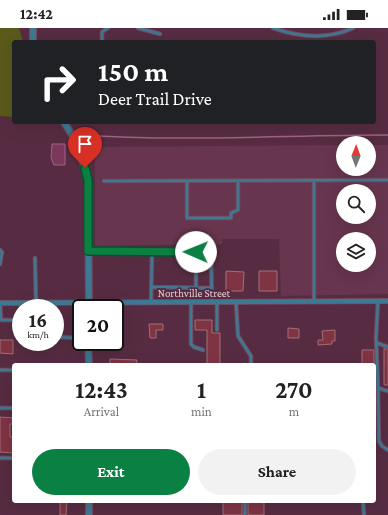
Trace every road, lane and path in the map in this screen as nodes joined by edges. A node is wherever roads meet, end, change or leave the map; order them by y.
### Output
1 (33, 28) edge
2 (108, 28) edge
3 (138, 28) edge
4 (273, 28) edge
5 (353, 28) edge
6 (160, 34) dead end
7 (34, 40) edge
8 (102, 40) edge
9 (65, 124) edge
10 (388, 180) edge
11 (104, 181) dead end
12 (187, 181) junction
13 (314, 181) junction
14 (238, 182) junction
15 (0, 250) edge
16 (88, 251) junction
17 (152, 252) junction
18 (196, 252) junction
19 (35, 258) dead end
20 (0, 264) edge
21 (152, 288) junction
22 (196, 288) junction
23 (212, 288) junction
24 (36, 299) edge
25 (89, 299) edge
26 (314, 301) junction
27 (378, 301) junction
28 (388, 301) edge
29 (151, 302) junction
30 (191, 302) junction
31 (214, 302) junction
32 (236, 302) junction
33 (0, 303) edge
34 (12, 303) edge
35 (124, 304) edge
36 (12, 320) edge
37 (217, 330) dead end
38 (377, 343) junction
39 (388, 347) edge
40 (203, 350) dead end
41 (88, 351) edge
42 (89, 363) edge
43 (251, 363) edge
44 (0, 370) edge
45 (12, 370) edge
46 (378, 388) junction
47 (388, 391) edge
48 (0, 408) edge
49 (12, 408) edge
50 (388, 450) edge
51 (0, 458) edge
52 (12, 458) edge
53 (89, 503) edge
54 (245, 503) edge
55 (363, 503) edge
56 (89, 515) edge
57 (245, 515) edge
58 (364, 515) edge

1 - 7 street
2 - 8 lane
3 - 6 lane
4 - 5 lane
9 - 16 street
10 - 13 lane
11 - 12 lane
12 - 14 lane
12 - 14 lane
13 - 14 lane
13 - 26 lane
15 - 20 lane
16 - 17 lane
16 - 25 street
17 - 18 lane
17 - 21 lane
18 - 22 lane
18 - 23 lane
19 - 24 lane
21 - 22 lane
21 - 29 lane
22 - 23 lane
23 - 31 lane
26 - 27 street, Northville Street
26 - 32 street, Northville Street
27 - 28 street, Northville Street
27 - 38 lane
29 - 30 street, Northville Street
29 - 35 street, Northville Street
30 - 31 street, Northville Street
30 - 40 lane
31 - 32 street, Northville Street
31 - 37 lane
32 - 43 lane
33 - 34 street, Northville Street
33 - 36 lane
38 - 39 lane
38 - 46 lane
41 - 42 street
44 - 45 lane
46 - 47 lane
46 - 50 lane
48 - 49 lane
51 - 52 lane
53 - 56 street
54 - 57 lane
55 - 58 lane

